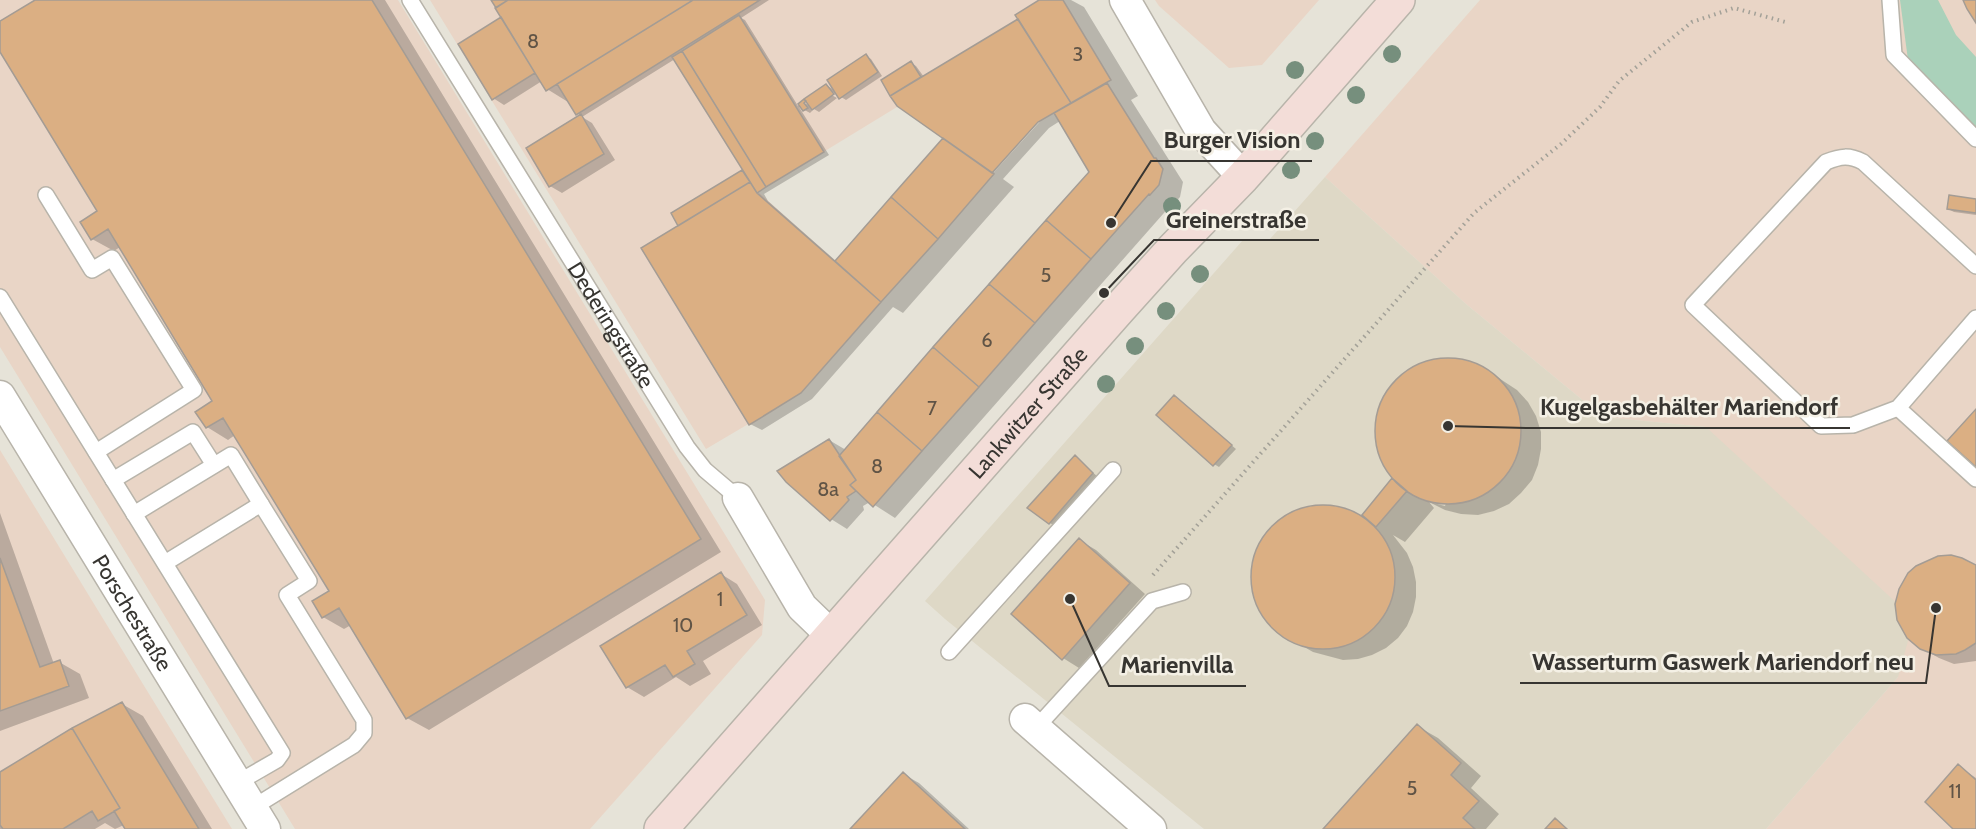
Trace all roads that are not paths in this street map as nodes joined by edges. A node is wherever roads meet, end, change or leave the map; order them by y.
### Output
1 (410, 0) edge
2 (1125, 0) edge
3 (1398, 0) edge
4 (1890, 0) edge
5 (1976, 139) edge
6 (1243, 177) junction
7 (46, 195) dead end
8 (1976, 266) edge
9 (0, 297) edge
10 (1976, 318) edge
11 (0, 396) edge
12 (1898, 408) junction
13 (96, 452) junction
14 (214, 465) junction
15 (1113, 470) dead end
16 (1976, 479) edge
17 (113, 480) junction
18 (738, 498) joint
19 (261, 504) junction
20 (134, 514) junction
21 (165, 563) junction
22 (1183, 592) dead end
23 (831, 635) junction
24 (949, 652) dead end
25 (1030, 724) joint
26 (252, 807) edge
27 (661, 829) edge
28 (1151, 829) edge

1 - 18 lane, Dederingstraße
2 - 6 street
3 - 6 main road, Lankwitzer Straße
4 - 5 lane
6 - 23 main road, Lankwitzer Straße
7 - 13 lane
8 - 12 lane
9 - 13 lane
10 - 12 lane
11 - 26 street, Porschestraße
12 - 16 lane
13 - 17 lane
14 - 17 lane
14 - 19 lane
14 - 20 lane
15 - 24 lane
17 - 20 lane
18 - 23 street, Dederingstraße
19 - 21 lane
19 - 26 lane
20 - 21 lane
21 - 26 lane
22 - 25 lane
23 - 27 main road, Lankwitzer Straße
25 - 28 street

